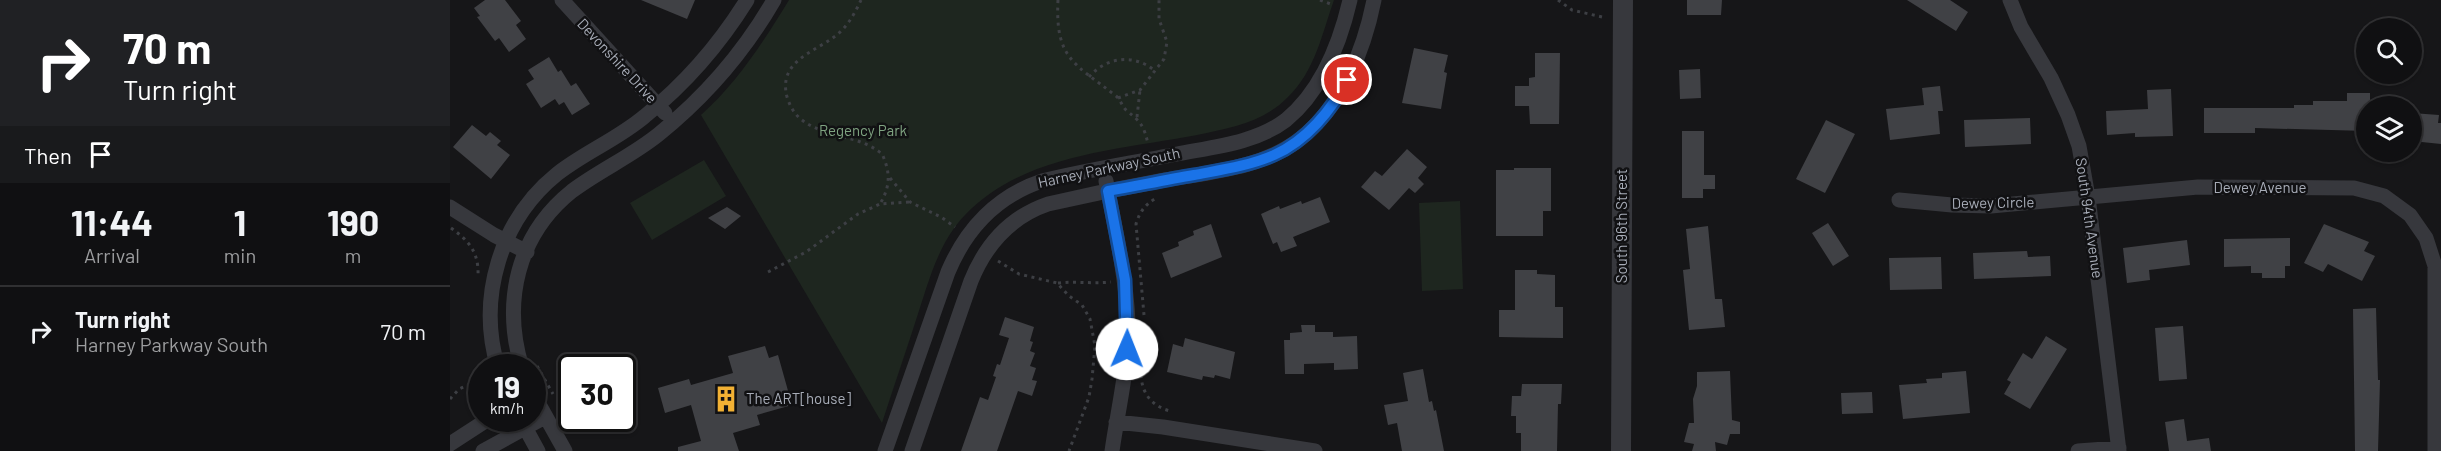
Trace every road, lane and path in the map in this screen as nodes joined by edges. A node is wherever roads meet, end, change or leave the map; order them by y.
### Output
1 (562, 0) edge
2 (747, 0) edge
3 (774, 0) edge
4 (861, 0) edge
5 (1058, 0) edge
6 (1159, 0) edge
7 (1320, 0) edge
8 (1350, 0) edge
9 (1374, 0) edge
10 (1558, 0) edge
11 (1623, 0) edge
12 (2010, 0) edge
13 (1330, 14) dead end
14 (1602, 16) dead end
15 (1155, 71) junction
16 (1089, 77) junction
17 (1140, 90) junction
18 (1118, 98) junction
19 (658, 105) junction
20 (1137, 117) junction
21 (674, 122) junction
22 (1148, 144) dead end
23 (1103, 168) junction
24 (890, 178) junction
25 (1108, 191) junction
26 (1159, 196) dead end
27 (2088, 197) junction
28 (1899, 200) dead end
29 (910, 202) junction
30 (880, 204) junction
31 (450, 207) edge
32 (450, 227) edge
33 (955, 228) dead end
34 (506, 241) junction
35 (527, 252) junction
36 (996, 260) dead end
37 (768, 273) dead end
38 (477, 282) dead end
39 (1057, 283) junction
40 (1087, 285) dead end
41 (1145, 324) dead end
42 (495, 354) edge
43 (519, 354) edge
44 (1141, 372) dead end
45 (468, 385) edge
46 (450, 399) edge
47 (1177, 414) dead end
48 (546, 419) edge
49 (1116, 422) junction
50 (468, 432) edge
51 (509, 432) edge
52 (527, 432) edge
53 (450, 444) edge
54 (2119, 450) edge
55 (483, 451) edge
56 (538, 451) edge
57 (565, 451) edge
58 (885, 451) edge
59 (912, 451) edge
60 (1069, 451) edge
61 (1112, 451) edge
62 (1315, 451) edge
63 (1620, 451) edge
64 (2078, 451) edge
65 (2435, 451) edge

1 - 19 street, Devonshire Drive
2 - 19 street
3 - 21 street
4 - 24 path
5 - 16 path
6 - 15 path
7 - 13 path
8 - 23 street, Harney Parkway South
9 - 25 street, Harney Parkway South
10 - 14 path
11 - 63 street, South 96th Street
12 - 27 street, South 94th Avenue
15 - 16 path
15 - 17 path
16 - 18 path
17 - 18 path
17 - 20 path
18 - 20 path
19 - 21 street, Devonshire Drive
19 - 34 street
20 - 22 path
21 - 35 street
23 - 25 street
23 - 58 street, Harney Parkway South
24 - 29 path
24 - 30 path
25 - 49 street
25 - 59 street, Harney Parkway South
26 - 41 path
27 - 28 street, Dewey Circle
27 - 54 street, South 94th Avenue
27 - 65 street, Dewey Avenue
29 - 30 path
29 - 33 path
30 - 37 path
31 - 34 street
32 - 38 path
34 - 35 street
34 - 42 street
35 - 43 street
36 - 39 path
39 - 40 path
39 - 60 path
44 - 47 path
45 - 46 path
48 - 57 street
49 - 61 street
49 - 62 street
50 - 53 street
51 - 55 street
52 - 56 street
54 - 64 street

